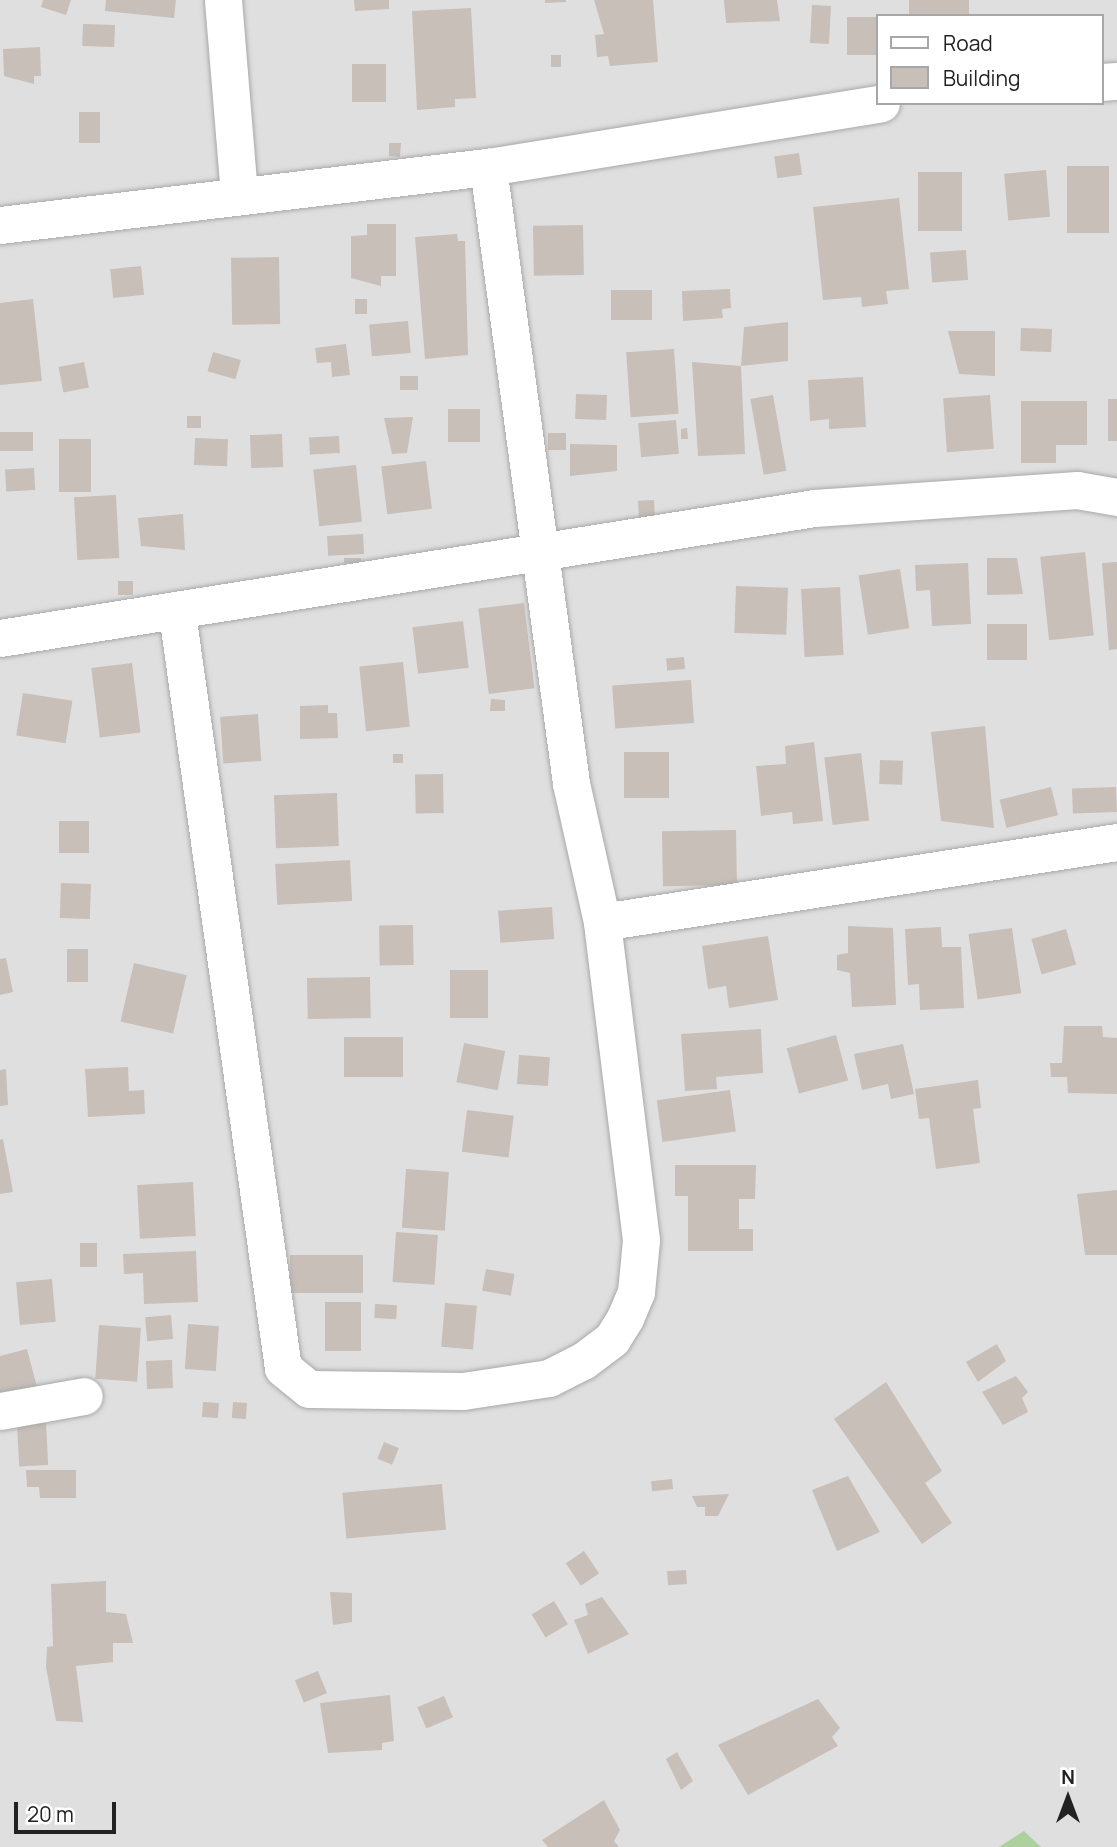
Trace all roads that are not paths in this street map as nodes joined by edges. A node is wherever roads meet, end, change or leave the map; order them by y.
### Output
1 (223, 0) edge
2 (876, 104) edge
3 (488, 167) junction
4 (239, 195) junction
5 (0, 226) edge
6 (1117, 497) edge
7 (540, 552) junction
8 (177, 613) junction
9 (0, 638) edge
10 (1117, 842) edge
11 (602, 922) junction
12 (84, 1396) dead end
13 (0, 1411) edge

1 - 4 street
2 - 3 street
3 - 4 street
3 - 7 street
4 - 5 street
6 - 7 street
7 - 8 street
7 - 11 street
8 - 9 street
8 - 11 street
10 - 11 street
12 - 13 street

